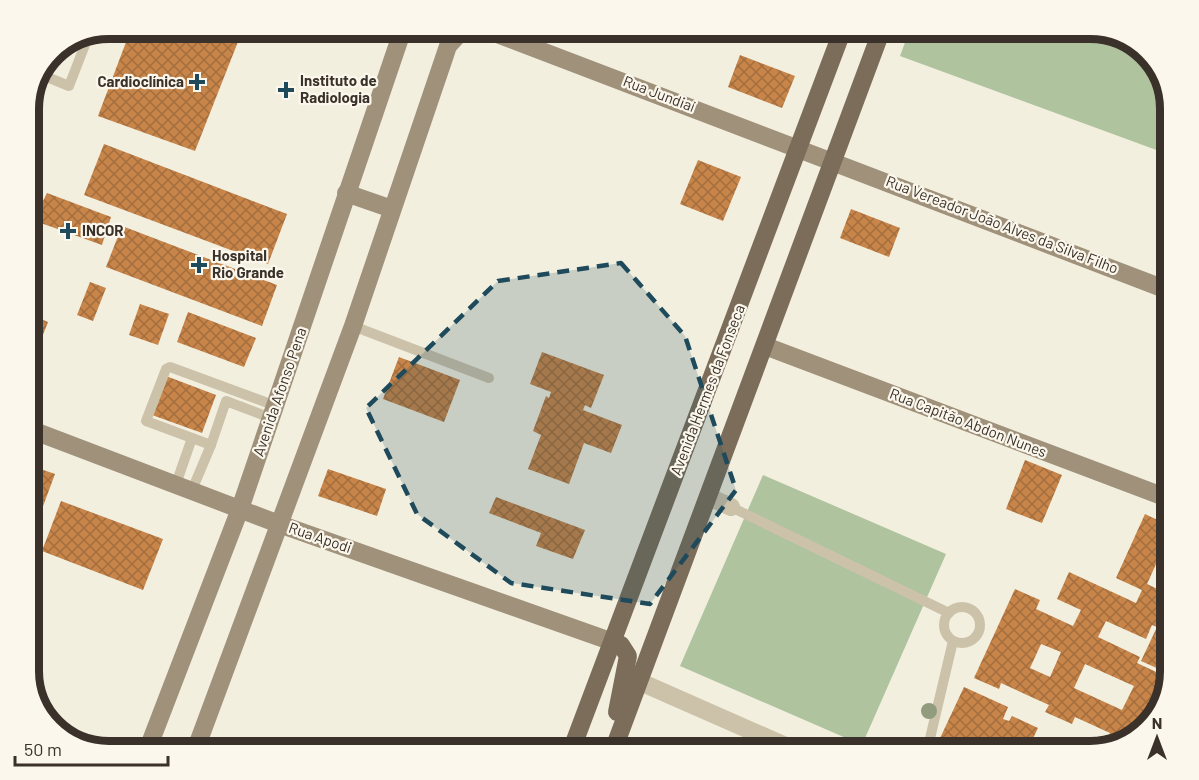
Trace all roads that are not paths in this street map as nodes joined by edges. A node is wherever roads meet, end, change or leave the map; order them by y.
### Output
1 (399, 39) edge
2 (456, 39) edge
3 (513, 39) edge
4 (839, 39) edge
5 (878, 39) edge
6 (86, 43) edge
7 (47, 77) edge
8 (799, 147) junction
9 (833, 160) junction
10 (346, 193) junction
11 (392, 209) junction
12 (1160, 287) edge
13 (353, 326) junction
14 (765, 346) junction
15 (489, 378) dead end
16 (273, 412) junction
17 (39, 433) edge
18 (192, 438) junction
19 (211, 445) junction
20 (184, 487) junction
21 (1160, 495) edge
22 (709, 497) junction
23 (731, 507) joint
24 (240, 508) junction
25 (279, 524) junction
26 (949, 613) junction
27 (953, 640) junction
28 (613, 642) junction
29 (638, 681) junction
30 (151, 741) edge
31 (199, 741) edge
32 (576, 741) edge
33 (613, 741) edge
34 (615, 741) edge
35 (772, 741) edge
36 (930, 741) edge

1 - 10 main road, Avenida Afonso Pena
2 - 11 main road
3 - 8 main road, Rua Jundiaí
4 - 8 main road, Avenida Hermes da Fonseca
5 - 9 main road
6 - 7 lane
8 - 9 main road, Rua Jundiaí
8 - 28 main road, Avenida Hermes da Fonseca
9 - 12 main road, Rua Vereador João Alves da Silva Filho
9 - 14 main road
10 - 11 main road
10 - 16 main road, Avenida Afonso Pena
11 - 13 main road
13 - 15 lane
13 - 25 main road
14 - 21 main road, Rua Capitão Abdon Nunes
14 - 22 main road
16 - 18 lane
16 - 19 lane
16 - 24 main road, Avenida Afonso Pena
17 - 20 main road, Rua Apodi
18 - 19 lane
18 - 20 lane
19 - 20 lane
20 - 24 main road, Rua Apodi
22 - 23 street
22 - 29 main road
23 - 26 lane
24 - 25 main road, Rua Apodi
24 - 30 main road, Avenida Afonso Pena
25 - 28 main road, Rua Apodi
25 - 31 main road
26 - 27 lane
26 - 27 lane
27 - 36 lane
28 - 32 main road, Avenida Hermes da Fonseca
28 - 33 main road
29 - 34 main road
29 - 35 street

